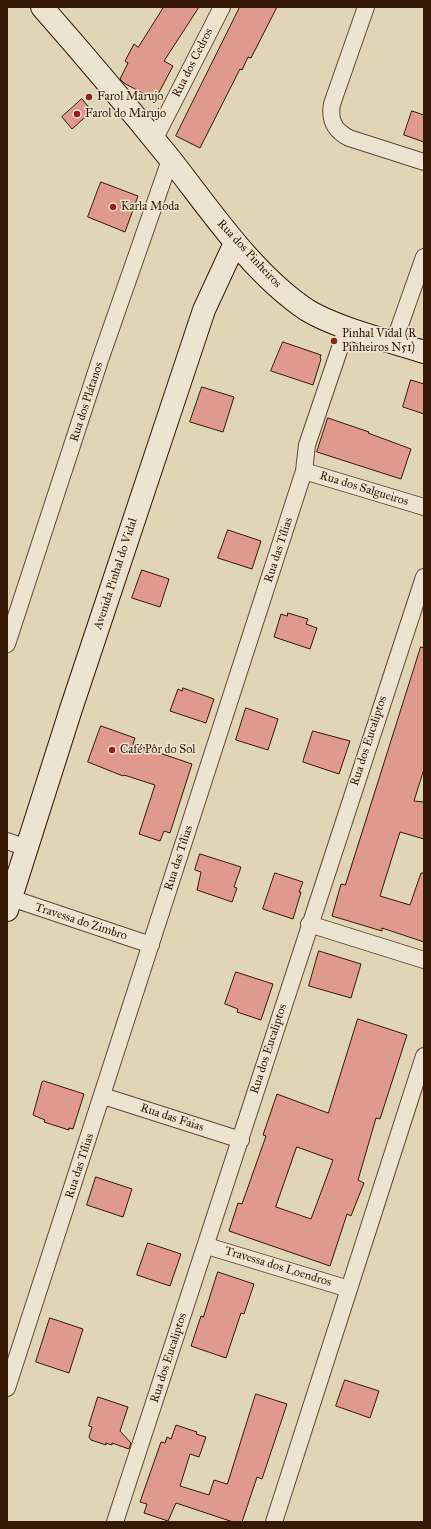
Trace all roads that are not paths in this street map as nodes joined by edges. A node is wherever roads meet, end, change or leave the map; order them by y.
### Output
1 (42, 7) edge
2 (222, 7) edge
3 (366, 7) edge
4 (154, 140) junction
5 (170, 160) junction
6 (424, 162) edge
7 (235, 243) junction
8 (424, 257) edge
9 (346, 327) junction
10 (394, 342) junction
11 (424, 352) edge
12 (304, 471) junction
13 (424, 507) edge
14 (424, 577) edge
15 (7, 644) edge
16 (17, 845) edge
17 (9, 904) edge
18 (309, 924) junction
19 (151, 945) junction
20 (424, 960) edge
21 (424, 1056) edge
22 (103, 1096) junction
23 (241, 1140) junction
24 (207, 1246) junction
25 (349, 1289) junction
26 (7, 1388) edge
27 (114, 1522) edge
28 (274, 1522) edge

1 - 4 street, Rua dos Pinheiros
2 - 4 street, Rua dos Cedros
3 - 6 street
4 - 5 street, Rua dos Pinheiros
5 - 7 street, Rua dos Pinheiros
5 - 15 street, Rua dos Plátanos
7 - 9 street, Rua dos Pinheiros
7 - 16 street, Avenida Pinhal do Vidal
8 - 10 street
9 - 10 street, Rua dos Pinheiros
9 - 12 street, Rua das Tílias
10 - 11 street, Rua dos Pinheiros
12 - 13 street, Rua dos Salgueiros
12 - 19 street, Rua das Tílias
14 - 18 street, Rua dos Eucaliptos
16 - 17 street, Avenida Pinhal do Vidal
17 - 19 street, Travessa do Zimbro
18 - 20 street
18 - 23 street, Rua dos Eucaliptos
19 - 22 street, Rua das Tílias
21 - 25 street
22 - 23 street, Rua das Faias
22 - 26 street, Rua das Tílias
23 - 24 street, Rua dos Eucaliptos
24 - 25 street, Travessa dos Loendros
24 - 27 street, Rua dos Eucaliptos
25 - 28 street

